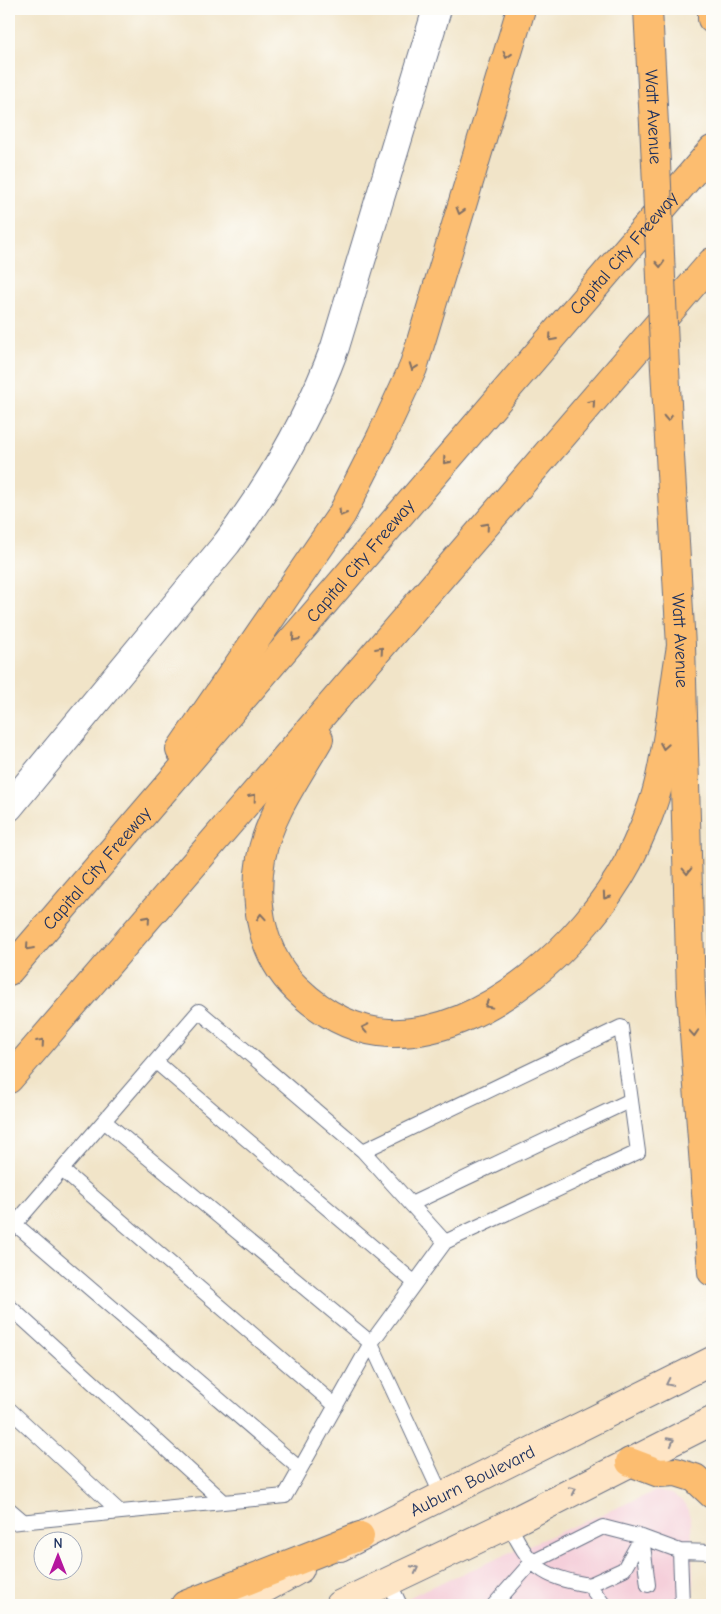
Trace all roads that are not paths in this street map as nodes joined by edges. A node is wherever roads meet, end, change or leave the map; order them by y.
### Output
1 (437, 9) edge
2 (521, 9) edge
3 (648, 9) edge
4 (712, 9) edge
5 (712, 20) edge
6 (712, 150) edge
7 (712, 262) edge
8 (712, 281) edge
9 (633, 355) junction
10 (681, 646) junction
11 (349, 687) junction
12 (9, 807) edge
13 (97, 870) junction
14 (9, 971) edge
15 (156, 1062) junction
16 (9, 1079) edge
17 (631, 1100) junction
18 (104, 1121) junction
19 (363, 1151) junction
20 (62, 1170) junction
21 (411, 1204) junction
22 (12, 1228) edge
23 (445, 1242) junction
24 (712, 1272) edge
25 (415, 1283) junction
26 (9, 1306) edge
27 (371, 1343) junction
28 (712, 1362) edge
29 (336, 1406) junction
30 (9, 1409) edge
31 (712, 1421) edge
32 (630, 1462) junction
33 (300, 1469) junction
34 (712, 1494) edge
35 (442, 1496) junction
36 (224, 1502) junction
37 (9, 1509) edge
38 (120, 1512) junction
39 (16, 1522) edge
40 (509, 1524) junction
41 (360, 1536) junction
42 (642, 1537) junction
43 (680, 1551) junction
44 (712, 1552) edge
45 (531, 1562) junction
46 (589, 1585) junction
47 (648, 1586) dead end
48 (394, 1594) edge
49 (185, 1605) edge
50 (235, 1605) edge
51 (339, 1605) edge
52 (494, 1605) edge
53 (604, 1605) edge
54 (682, 1605) edge

1 - 12 street
2 -> 13 main road
3 -> 10 main road, Watt Avenue, bridge
4 - 5 main road
6 -> 13 main road, Capital City Freeway
7 - 9 main road
8 - 9 main road
11 -> 9 main road
10 -> 11 main road
10 -> 24 main road, Watt Avenue
16 -> 11 main road
13 -> 14 main road, Capital City Freeway
15 - 18 lane
15 - 19 lane
15 - 25 lane
17 - 19 lane
17 - 21 lane
17 - 23 lane
18 - 20 lane
18 - 27 lane
19 - 21 lane
20 - 22 lane
20 - 29 lane
21 - 23 lane
22 - 33 lane
23 - 25 lane
25 - 27 lane
26 - 36 lane
27 - 29 lane
27 - 35 lane
28 -> 35 main road, Auburn Boulevard
29 - 33 lane
30 - 38 lane
32 -> 31 main road
32 - 34 main road
40 -> 32 main road
33 - 36 lane
35 - 41 main road, Auburn Boulevard
36 - 38 lane
37 - 39 lane
38 - 39 lane
40 - 45 lane
48 -> 40 main road
41 - 49 main road
41 - 50 main road, Auburn Boulevard
42 - 43 lane
42 - 45 lane
42 - 46 lane
42 - 47 lane
43 - 44 lane
43 - 54 lane
45 - 46 lane
45 - 52 lane
46 - 53 lane
48 - 51 main road

